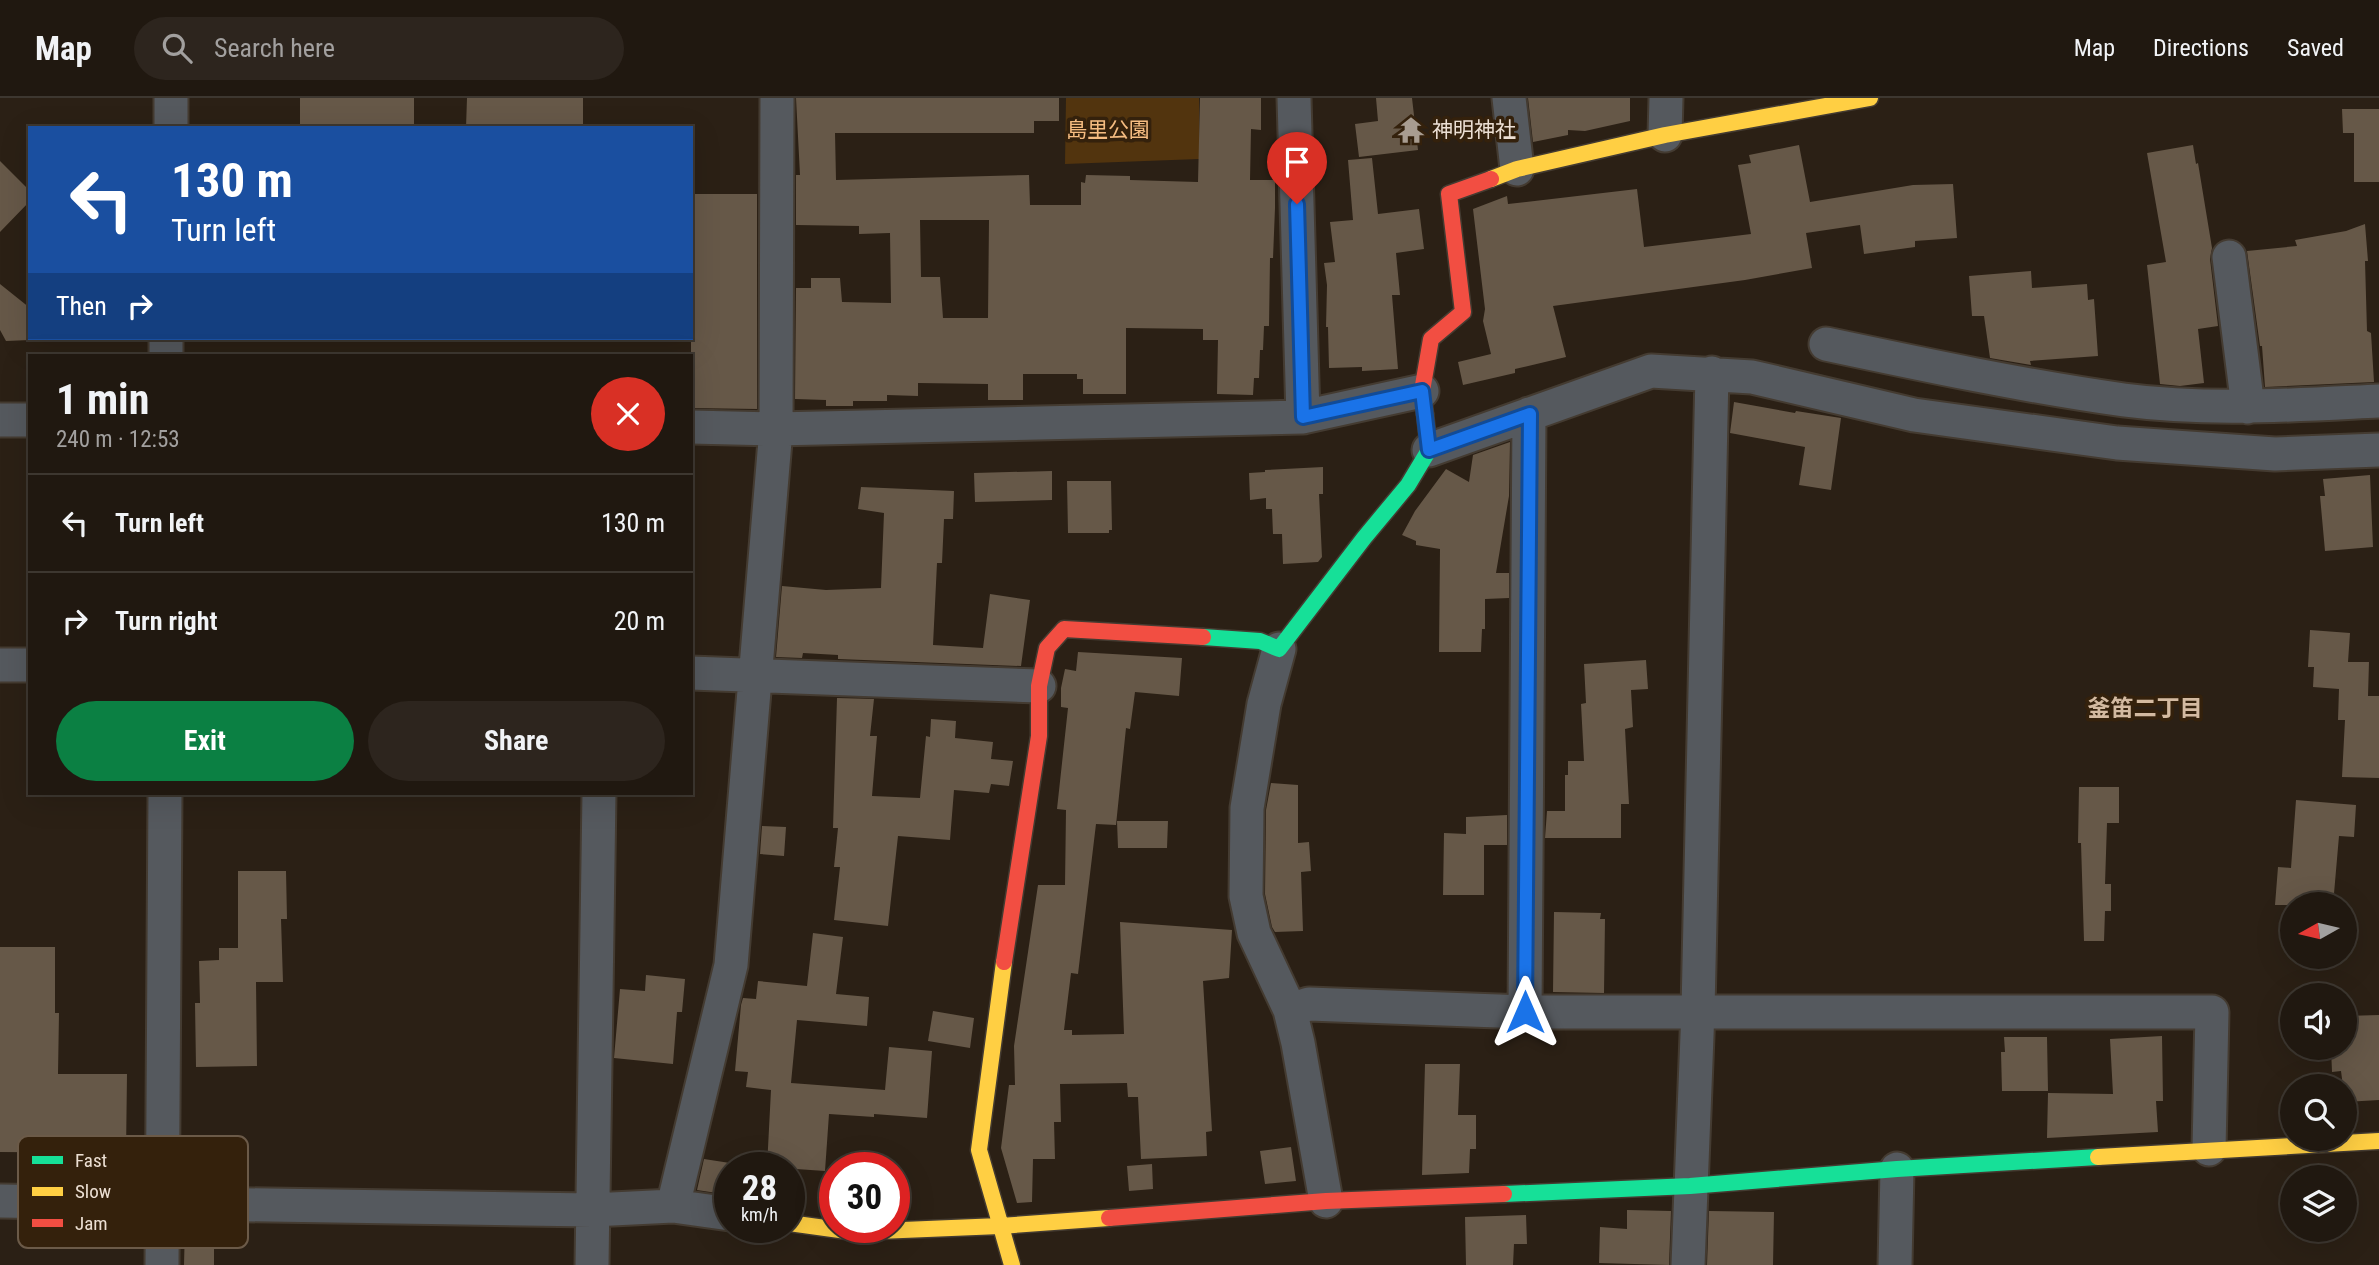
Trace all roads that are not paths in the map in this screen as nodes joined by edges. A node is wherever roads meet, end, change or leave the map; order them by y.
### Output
1 (172, 98) edge
2 (777, 98) edge
3 (1294, 98) edge
4 (1509, 98) edge
5 (1666, 98) edge
6 (1870, 98) edge
7 (171, 126) edge
8 (1665, 135) junction
9 (1517, 169) junction
10 (2229, 257) dead end
11 (1826, 344) dead end
12 (1712, 373) junction
13 (1422, 391) junction
14 (2379, 401) edge
15 (2248, 407) junction
16 (1530, 414) junction
17 (1303, 417) junction
18 (0, 420) edge
19 (28, 420) edge
20 (693, 428) edge
21 (776, 429) junction
22 (1429, 450) junction
23 (2379, 450) edge
24 (1279, 649) junction
25 (0, 665) edge
26 (28, 665) edge
27 (693, 673) edge
28 (757, 674) junction
29 (1039, 686) junction
30 (165, 795) edge
31 (599, 795) edge
32 (1290, 1010) junction
33 (1698, 1010) junction
34 (1525, 1012) junction
35 (163, 1136) edge
36 (2379, 1141) edge
37 (2209, 1149) junction
38 (1897, 1169) junction
39 (1690, 1186) junction
40 (0, 1201) edge
41 (18, 1201) edge
42 (1326, 1201) junction
43 (248, 1204) edge
44 (673, 1206) junction
45 (592, 1210) junction
46 (714, 1212) edge
47 (805, 1225) edge
48 (1000, 1226) junction
49 (592, 1265) edge
50 (1012, 1265) edge
51 (1688, 1265) edge
52 (1895, 1265) edge

1 - 7 street
2 - 21 street
3 - 17 street
4 - 9 street
5 - 8 street
6 - 8 street
8 - 9 street
9 - 13 street
10 - 15 street
11 - 15 street
12 - 16 street
12 - 23 street
12 - 33 street
13 - 17 street
13 - 22 street
14 - 15 street
16 - 22 street
16 - 34 street
17 - 21 street
18 - 19 street
20 - 21 street
21 - 28 street
22 - 24 street
24 - 29 street
24 - 32 street
25 - 26 street
27 - 28 street
28 - 29 street
28 - 44 street
29 - 48 street
30 - 35 street
31 - 45 street
32 - 34 street
32 - 42 street
33 - 34 street
33 - 37 street
33 - 39 street
36 - 37 street
37 - 38 street
38 - 39 street
38 - 52 street
39 - 42 street
39 - 51 street
40 - 41 street
42 - 48 street
43 - 45 street
44 - 45 street
44 - 46 street
45 - 49 street
47 - 48 street
48 - 50 street

